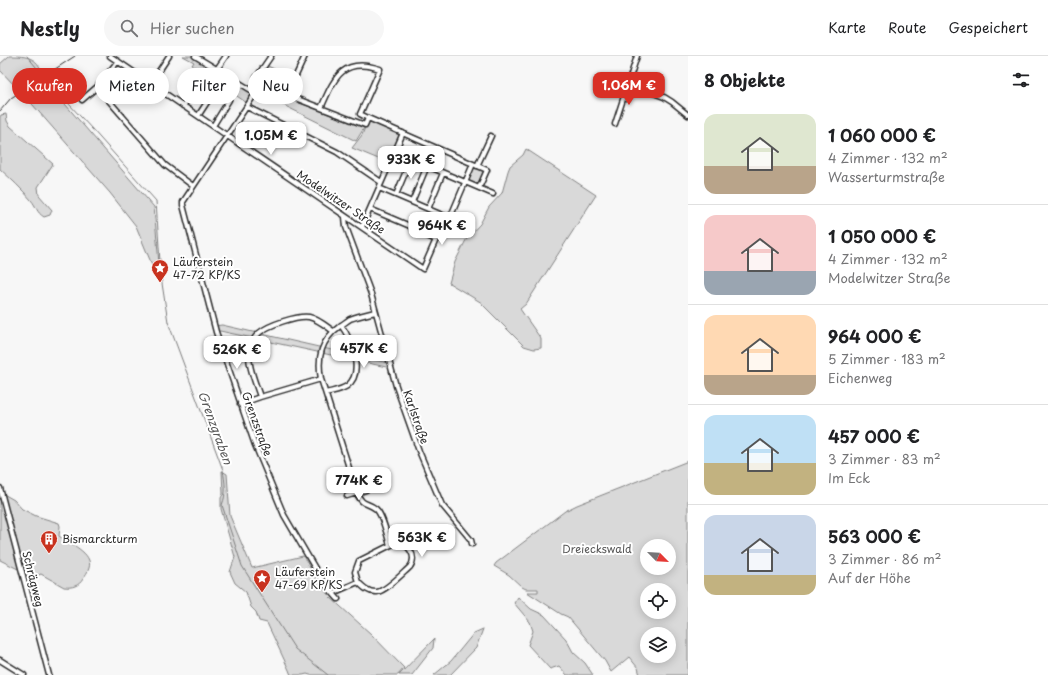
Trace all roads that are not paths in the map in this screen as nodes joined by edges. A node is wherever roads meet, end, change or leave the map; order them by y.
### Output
1 (110, 56) edge
2 (170, 56) edge
3 (195, 56) edge
4 (226, 56) edge
5 (271, 56) edge
6 (305, 56) edge
7 (636, 56) edge
8 (118, 61) junction
9 (112, 68) edge
10 (128, 68) edge
11 (162, 68) edge
12 (215, 68) edge
13 (218, 68) edge
14 (263, 68) edge
15 (299, 68) edge
16 (627, 83) junction
17 (95, 89) edge
18 (87, 96) edge
19 (169, 96) edge
20 (303, 101) edge
21 (112, 104) edge
22 (206, 104) edge
23 (227, 104) edge
24 (249, 104) edge
25 (183, 106) joint
26 (247, 107) junction
27 (321, 108) junction
28 (688, 115) edge
29 (198, 116) junction
30 (368, 118) junction
31 (615, 124) dead end
32 (213, 126) junction
33 (403, 133) junction
34 (227, 136) junction
35 (490, 136) dead end
36 (395, 152) junction
37 (411, 159) junction
38 (475, 165) junction
39 (427, 166) junction
40 (443, 173) junction
41 (381, 182) junction
42 (465, 183) junction
43 (193, 186) junction
44 (380, 188) junction
45 (479, 188) junction
46 (493, 194) dead end
47 (396, 195) junction
48 (412, 202) junction
49 (370, 209) junction
50 (428, 209) junction
51 (345, 217) junction
52 (448, 218) junction
53 (468, 226) dead end
54 (362, 227) junction
55 (436, 240) junction
56 (375, 312) junction
57 (341, 325) junction
58 (333, 331) junction
59 (321, 379) junction
60 (326, 394) junction
61 (260, 397) junction
62 (240, 404) junction
63 (0, 488) edge
64 (366, 490) dead end
65 (357, 493) junction
66 (348, 496) dead end
67 (472, 544) dead end
68 (390, 545) junction
69 (358, 582) junction
70 (333, 593) junction
71 (338, 599) dead end
72 (0, 660) edge
73 (24, 675) edge
74 (49, 675) edge

1 - 8 street, Modelwitzer Straße
2 - 11 street
3 - 12 street
4 - 13 street
5 - 14 street
6 - 15 street
7 - 16 street
8 - 9 street
8 - 10 street, Modelwitzer Straße
16 - 28 street
16 - 31 street
17 - 18 street
19 - 25 street, Modelwitzer Straße
20 - 27 street
21 - 43 street
22 - 29 street
23 - 32 street
24 - 26 street, Grenzstraße
25 - 29 street, Modelwitzer Straße
26 - 34 street, Grenzstraße
26 - 41 street
27 - 30 street
27 - 30 street
29 - 32 street, Modelwitzer Straße
30 - 33 street
32 - 34 street, Modelwitzer Straße
33 - 36 street
33 - 38 street
34 - 43 street, Grenzstraße
34 - 51 street, Modelwitzer Straße
35 - 38 street
36 - 37 street
36 - 41 street
37 - 39 street
37 - 47 street
38 - 42 street
38 - 45 street
39 - 40 street
39 - 48 street
40 - 42 street
40 - 50 street
41 - 44 street
42 - 45 street
42 - 52 street
43 - 62 street, Grenzstraße
44 - 47 street
44 - 49 street
45 - 46 street
47 - 48 street
48 - 50 street
49 - 54 street
49 - 55 street
50 - 52 street
51 - 54 street, Modelwitzer Straße
51 - 56 street, Karlstraße
52 - 53 street
52 - 55 street
54 - 55 street, Modelwitzer Straße
56 - 57 street
56 - 67 street, Karlstraße
57 - 58 street
57 - 60 street
58 - 59 street
58 - 61 street
59 - 60 street
59 - 61 street
60 - 65 street
61 - 62 street
62 - 70 street, Grenzstraße
63 - 74 street, Schrägweg
64 - 65 street
65 - 66 street
65 - 68 street
68 - 69 street
68 - 69 street
69 - 70 street
70 - 71 street, Grenzstraße
72 - 73 street

